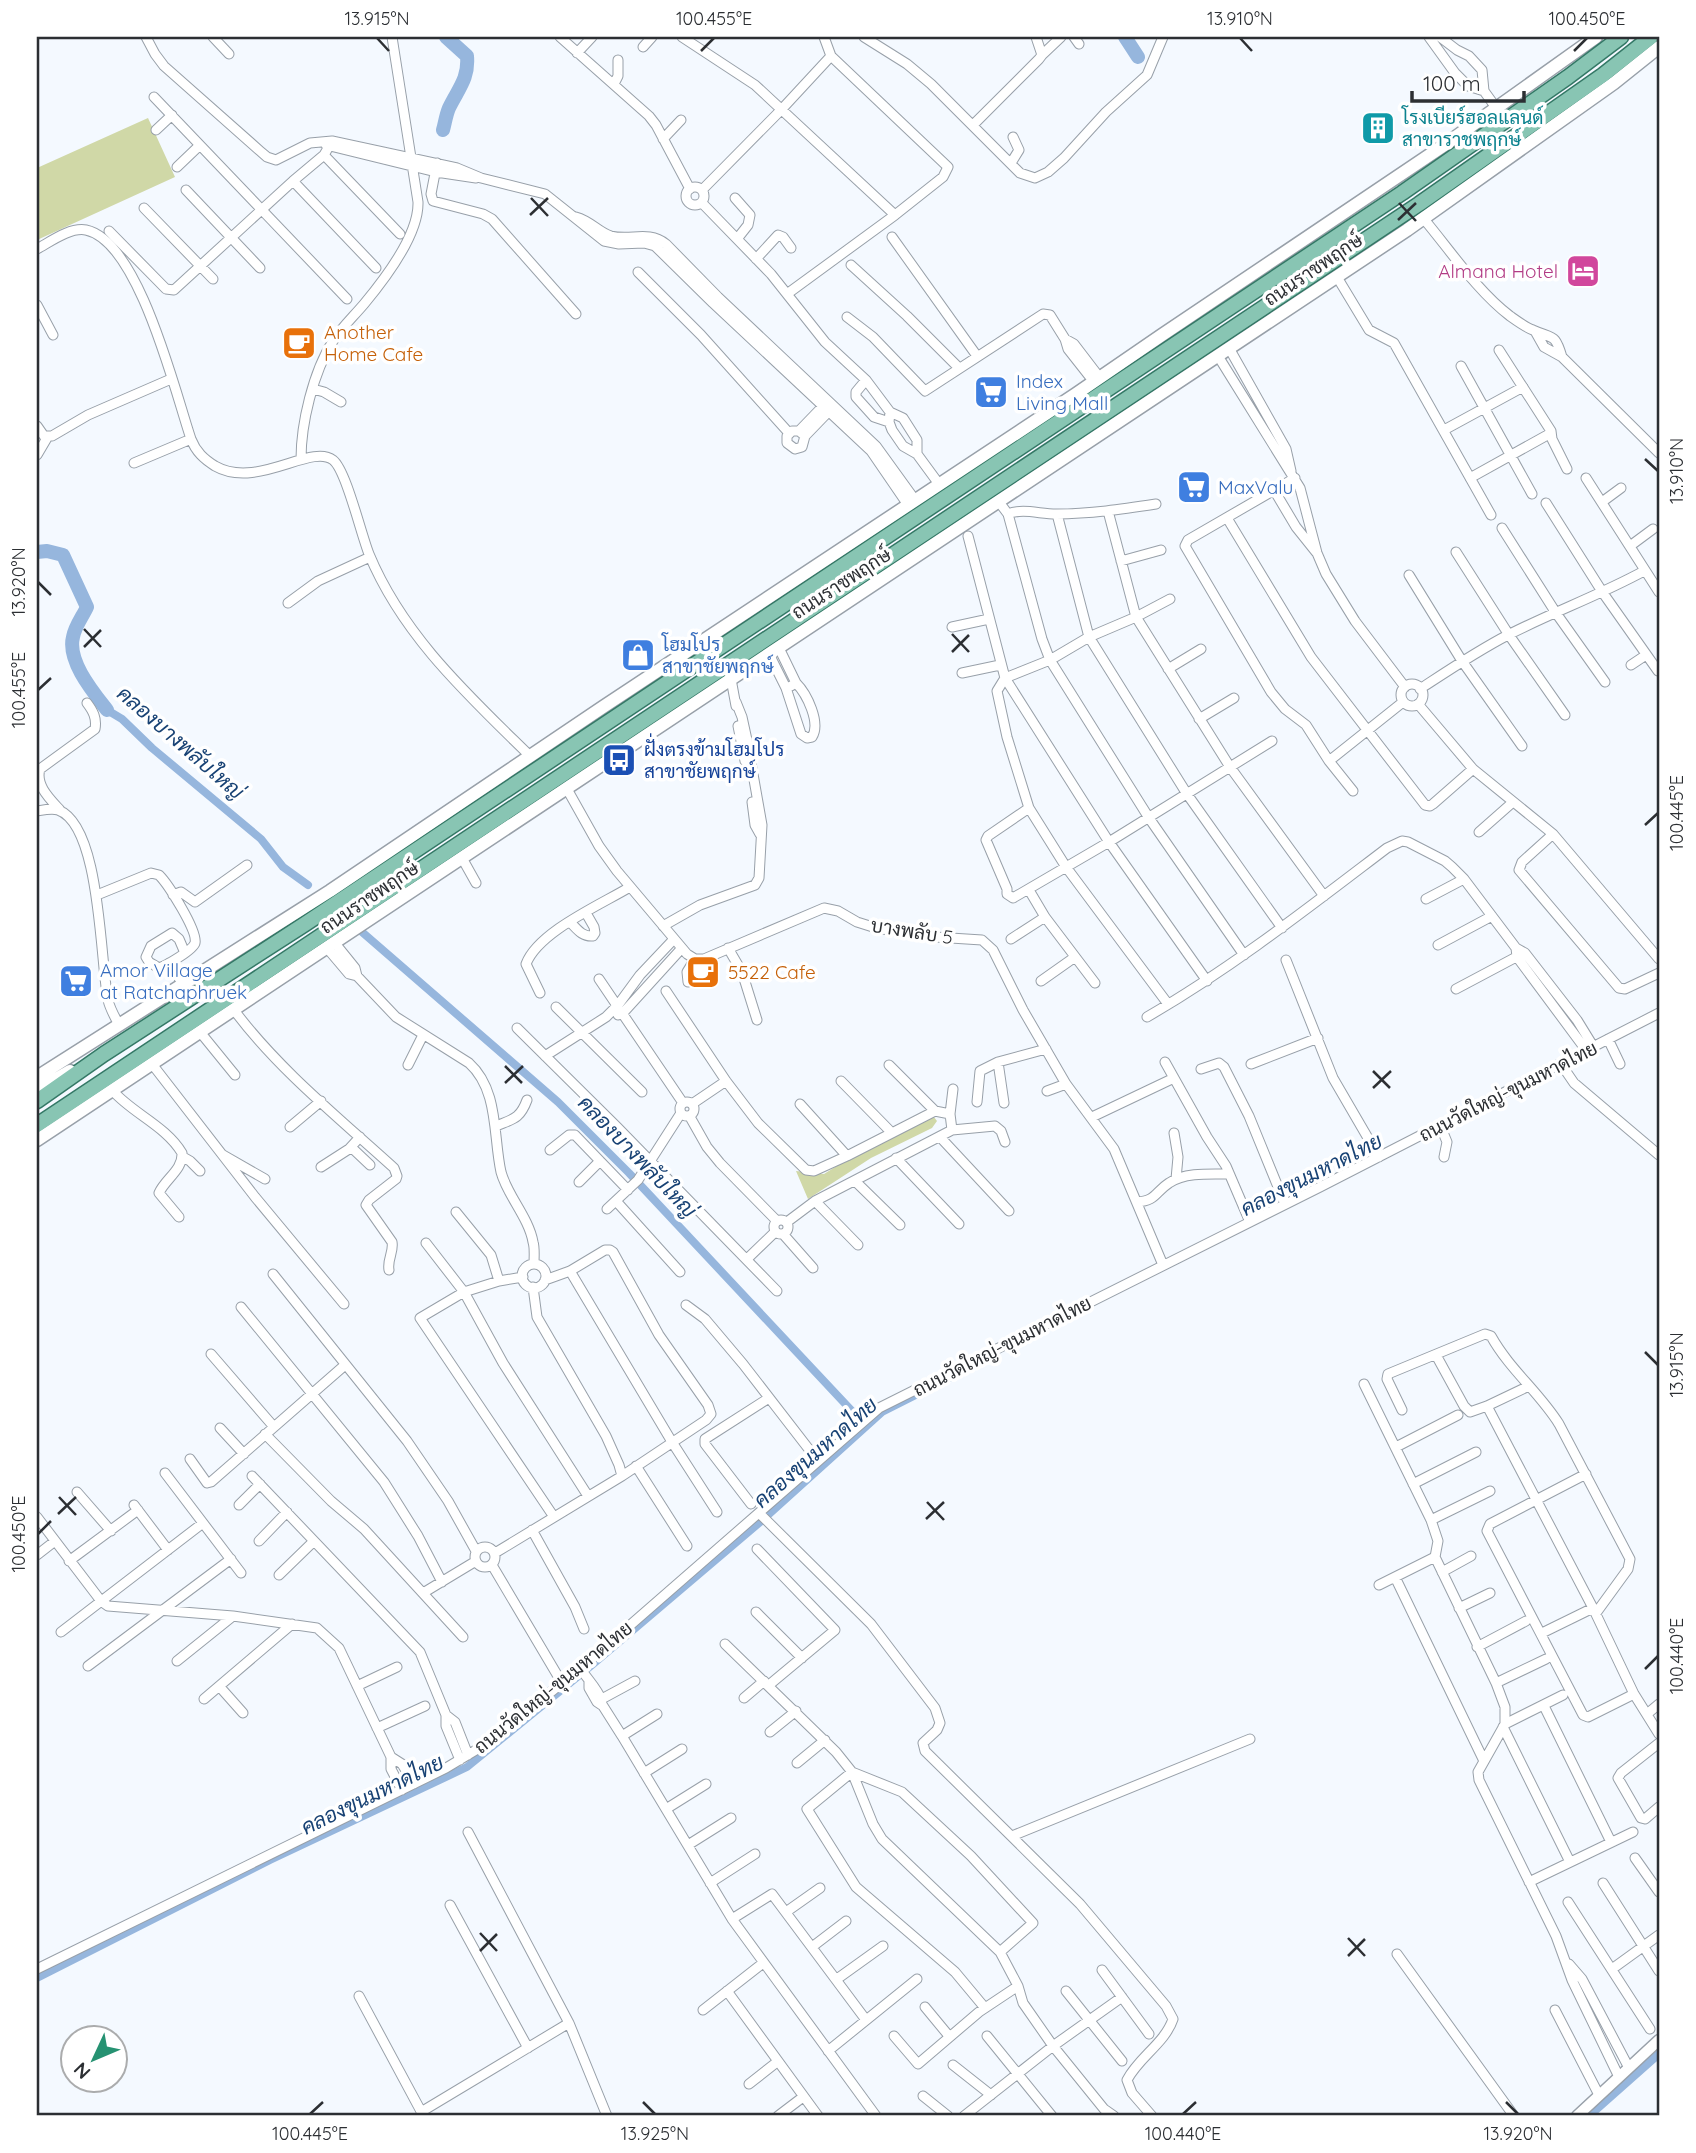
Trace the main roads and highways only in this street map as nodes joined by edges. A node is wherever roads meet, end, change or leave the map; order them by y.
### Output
1 (1599, 37) edge
2 (1621, 37) edge
3 (1651, 37) edge
4 (1659, 47) edge
5 (1603, 75) junction
6 (1569, 77) junction
7 (1546, 131) junction
8 (1175, 345) junction
9 (1095, 382) junction
10 (672, 716) junction
11 (582, 760) junction
12 (358, 872) junction
13 (377, 900) junction
14 (305, 924) junction
15 (334, 943) junction
16 (104, 1054) junction
17 (37, 1077) edge
18 (37, 1090) edge
19 (37, 1101) edge
20 (37, 1125) edge
21 (37, 1140) edge

1 - 6 main road
1 - 9 main road, ถนนราชพฤกษ์
2 - 6 main road, ถนนราชพฤกษ์
3 - 5 main road, ถนนราชพฤกษ์
4 - 7 main road, ถนนราชพฤกษ์
5 - 7 main road
5 - 11 main road, ถนนราชพฤกษ์
6 - 8 main road, ถนนราชพฤกษ์
7 - 10 main road, ถนนราชพฤกษ์
8 - 9 main road
8 - 14 main road, ถนนราชพฤกษ์
9 - 12 main road, ถนนราชพฤกษ์
10 - 11 main road
10 - 15 main road, ถนนราชพฤกษ์
11 - 13 main road, ถนนราชพฤกษ์
12 - 14 main road
12 - 17 main road, ถนนราชพฤกษ์
13 - 15 main road
13 - 20 main road, ถนนราชพฤกษ์
14 - 16 main road, ถนนราชพฤกษ์
15 - 21 main road, ถนนราชพฤกษ์
16 - 18 main road
16 - 19 main road, ถนนราชพฤกษ์

